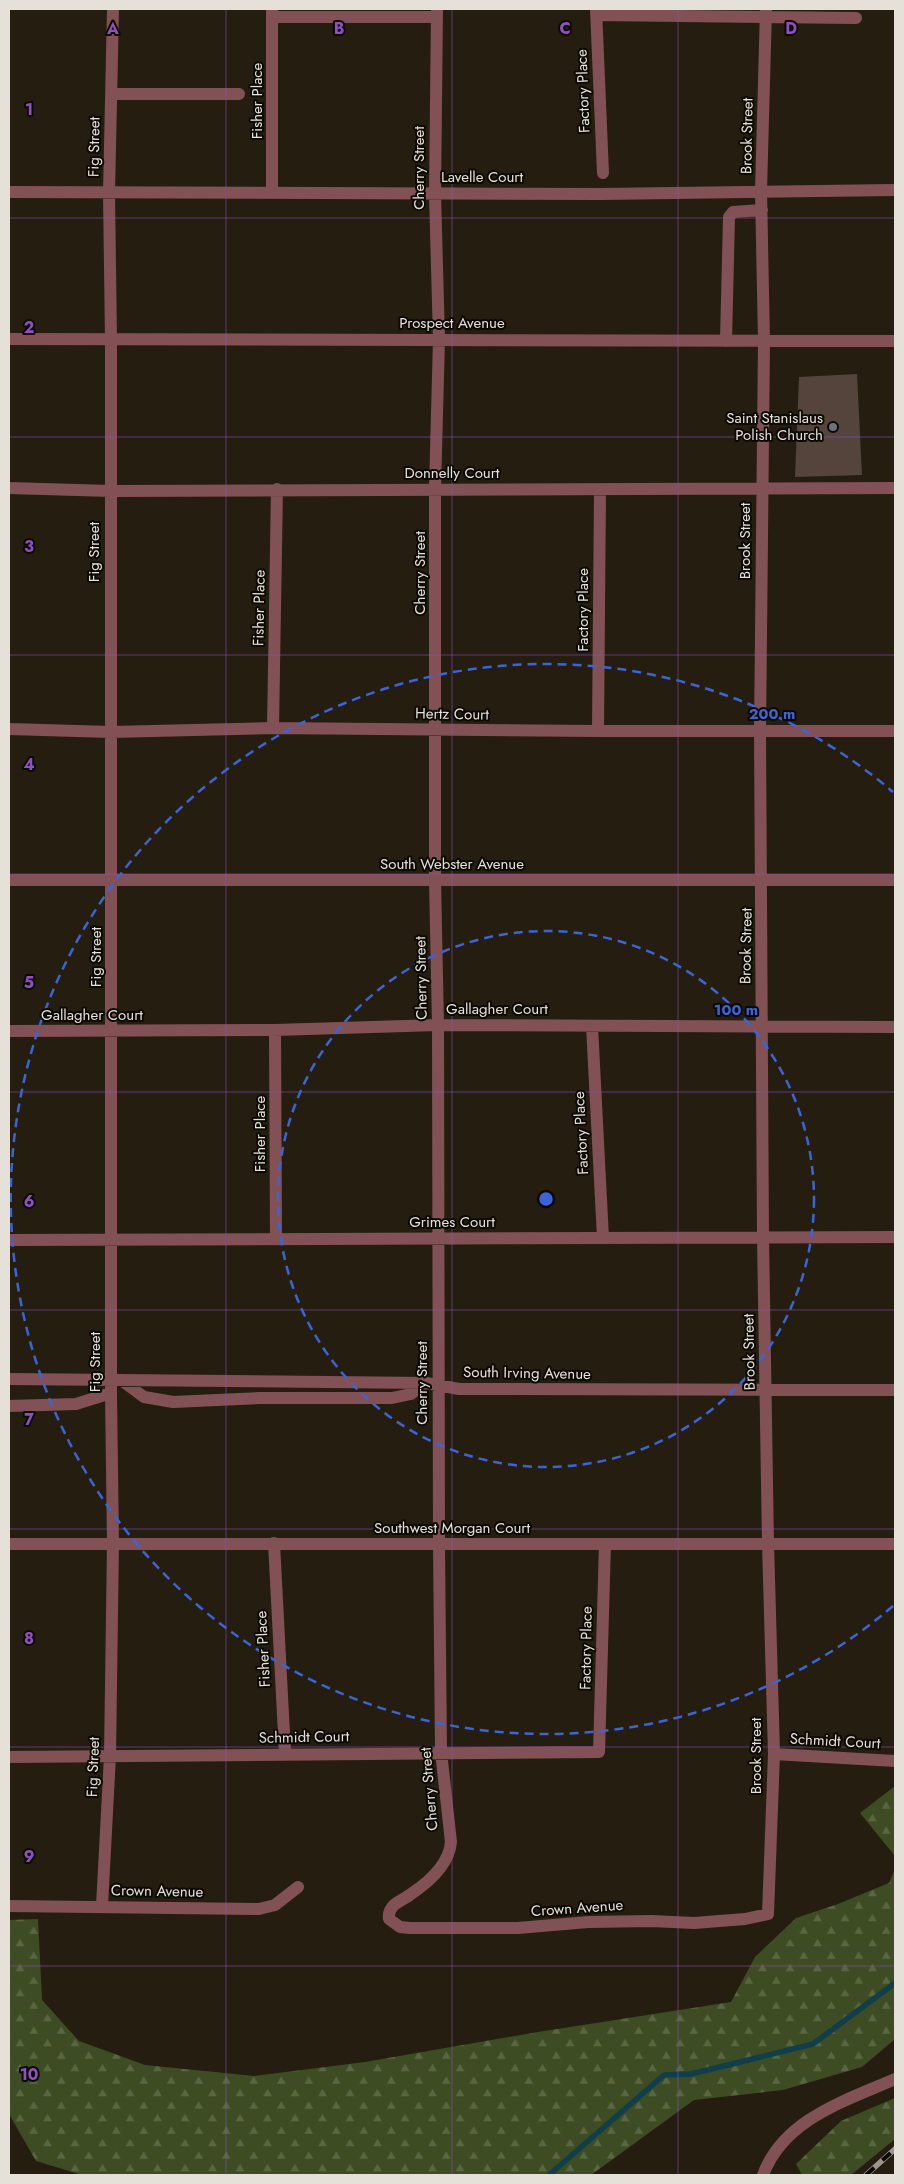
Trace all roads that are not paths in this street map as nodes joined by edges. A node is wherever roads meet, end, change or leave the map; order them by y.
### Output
1 (113, 9) edge
2 (596, 12) edge
3 (273, 13) edge
4 (436, 13) edge
5 (766, 14) edge
6 (856, 18) dead end
7 (111, 94) junction
8 (239, 94) dead end
9 (603, 173) dead end
10 (895, 190) edge
11 (762, 191) junction
12 (9, 192) edge
13 (109, 192) junction
14 (272, 193) junction
15 (435, 194) junction
16 (762, 210) junction
17 (9, 339) edge
18 (439, 339) junction
19 (111, 340) junction
20 (726, 341) junction
21 (764, 341) junction
22 (895, 341) edge
23 (9, 488) edge
24 (895, 488) edge
25 (277, 489) junction
26 (435, 489) junction
27 (761, 489) junction
28 (600, 490) junction
29 (111, 491) junction
30 (273, 728) junction
31 (9, 729) edge
32 (437, 730) junction
33 (598, 731) junction
34 (895, 731) edge
35 (111, 732) junction
36 (760, 732) junction
37 (112, 879) junction
38 (9, 880) edge
39 (435, 880) junction
40 (762, 880) junction
41 (895, 880) edge
42 (438, 1025) junction
43 (592, 1026) junction
44 (761, 1026) junction
45 (895, 1027) edge
46 (275, 1030) junction
47 (9, 1031) edge
48 (112, 1031) junction
49 (763, 1236) junction
50 (895, 1237) edge
51 (276, 1238) junction
52 (437, 1238) junction
53 (603, 1238) junction
54 (112, 1239) junction
55 (9, 1240) edge
56 (9, 1379) edge
57 (116, 1380) junction
58 (432, 1383) junction
59 (895, 1390) edge
60 (766, 1391) junction
61 (111, 1393) junction
62 (9, 1406) edge
63 (113, 1543) junction
64 (274, 1543) junction
65 (768, 1543) junction
66 (9, 1544) edge
67 (605, 1544) junction
68 (895, 1544) edge
69 (439, 1545) junction
70 (441, 1752) junction
71 (599, 1752) joint
72 (285, 1754) junction
73 (774, 1754) junction
74 (110, 1756) junction
75 (9, 1757) edge
76 (895, 1761) edge
77 (298, 1887) dead end
78 (9, 1906) edge
79 (102, 1906) junction
80 (768, 1914) joint
81 (389, 1919) joint
82 (895, 2079) edge
83 (763, 2175) edge

1 - 7 street, Fig Street
2 - 5 street
2 - 9 street, Factory Place
3 - 4 street
3 - 14 street, Fisher Place
4 - 15 street, Cherry Street
5 - 6 street
5 - 11 street, Brook Street
7 - 8 street
7 - 13 street, Fig Street
10 - 11 street, Lavelle Court
11 - 15 street, Lavelle Court
11 - 16 street, Brook Street
12 - 13 street, Lavelle Court
13 - 14 street, Lavelle Court
13 - 19 street, Fig Street
14 - 15 street, Lavelle Court
15 - 18 street, Cherry Street
16 - 20 street
16 - 21 street, Brook Street
17 - 19 street, Prospect Avenue
18 - 19 street, Prospect Avenue
18 - 20 street, Prospect Avenue
18 - 26 street, Cherry Street
19 - 29 street, Fig Street
20 - 21 street, Prospect Avenue
21 - 22 street, Prospect Avenue
21 - 27 street, Brook Street
23 - 29 street, Donnelly Court
24 - 27 street, Donnelly Court
25 - 26 street, Donnelly Court
25 - 29 street, Donnelly Court
25 - 30 street, Fisher Place
26 - 28 street, Donnelly Court
26 - 32 street, Cherry Street
27 - 28 street, Donnelly Court
27 - 36 street, Brook Street
28 - 33 street, Factory Place
29 - 35 street, Fig Street
30 - 32 street, Hertz Court
30 - 35 street, Hertz Court
31 - 35 street, Hertz Court
32 - 33 street, Hertz Court
32 - 39 street, Cherry Street
33 - 36 street, Hertz Court
34 - 36 street, Hertz Court
35 - 37 street, Fig Street
36 - 40 street, Brook Street
37 - 38 street, South Webster Avenue
37 - 39 street, South Webster Avenue
37 - 48 street, Fig Street
39 - 40 street, South Webster Avenue
39 - 42 street, Cherry Street
40 - 41 street, South Webster Avenue
40 - 44 street, Brook Street
42 - 43 street, Gallagher Court
42 - 46 street, Gallagher Court
42 - 52 street, Cherry Street
43 - 44 street, Gallagher Court
43 - 53 street, Factory Place
44 - 45 street, Gallagher Court
44 - 49 street, Brook Street
46 - 48 street, Gallagher Court
46 - 51 street, Fisher Place
47 - 48 street, Gallagher Court
48 - 54 street, Fig Street
49 - 50 street, Grimes Court
49 - 53 street, Grimes Court
49 - 60 street, Brook Street
51 - 52 street, Grimes Court
51 - 54 street, Grimes Court
52 - 53 street, Grimes Court
52 - 58 street, Cherry Street
54 - 55 street, Grimes Court
54 - 57 street, Fig Street
56 - 57 street, South Irving Avenue
57 - 58 street, South Irving Avenue
57 - 58 street
57 - 61 street, Fig Street
58 - 60 street, South Irving Avenue
58 - 69 street, Cherry Street
59 - 60 street, South Irving Avenue
60 - 65 street, Brook Street
61 - 62 street
61 - 63 street, Fig Street
63 - 64 street, Southwest Morgan Court
63 - 66 street, Southwest Morgan Court
63 - 74 street, Fig Street
64 - 69 street, Southwest Morgan Court
64 - 72 street, Fisher Place
65 - 67 street, Southwest Morgan Court
65 - 68 street, Southwest Morgan Court
65 - 73 street, Brook Street
67 - 69 street, Southwest Morgan Court
67 - 71 street, Factory Place
69 - 70 street, Cherry Street
70 - 71 street, Schmidt Court
70 - 72 street, Schmidt Court
70 - 81 street, Cherry Street
72 - 74 street, Schmidt Court
73 - 76 street, Schmidt Court
73 - 80 street, Brook Street
74 - 75 street, Schmidt Court
74 - 79 street, Fig Street
77 - 79 street, Crown Avenue
78 - 79 street, Crown Avenue
80 - 81 street, Crown Avenue
82 - 83 street

